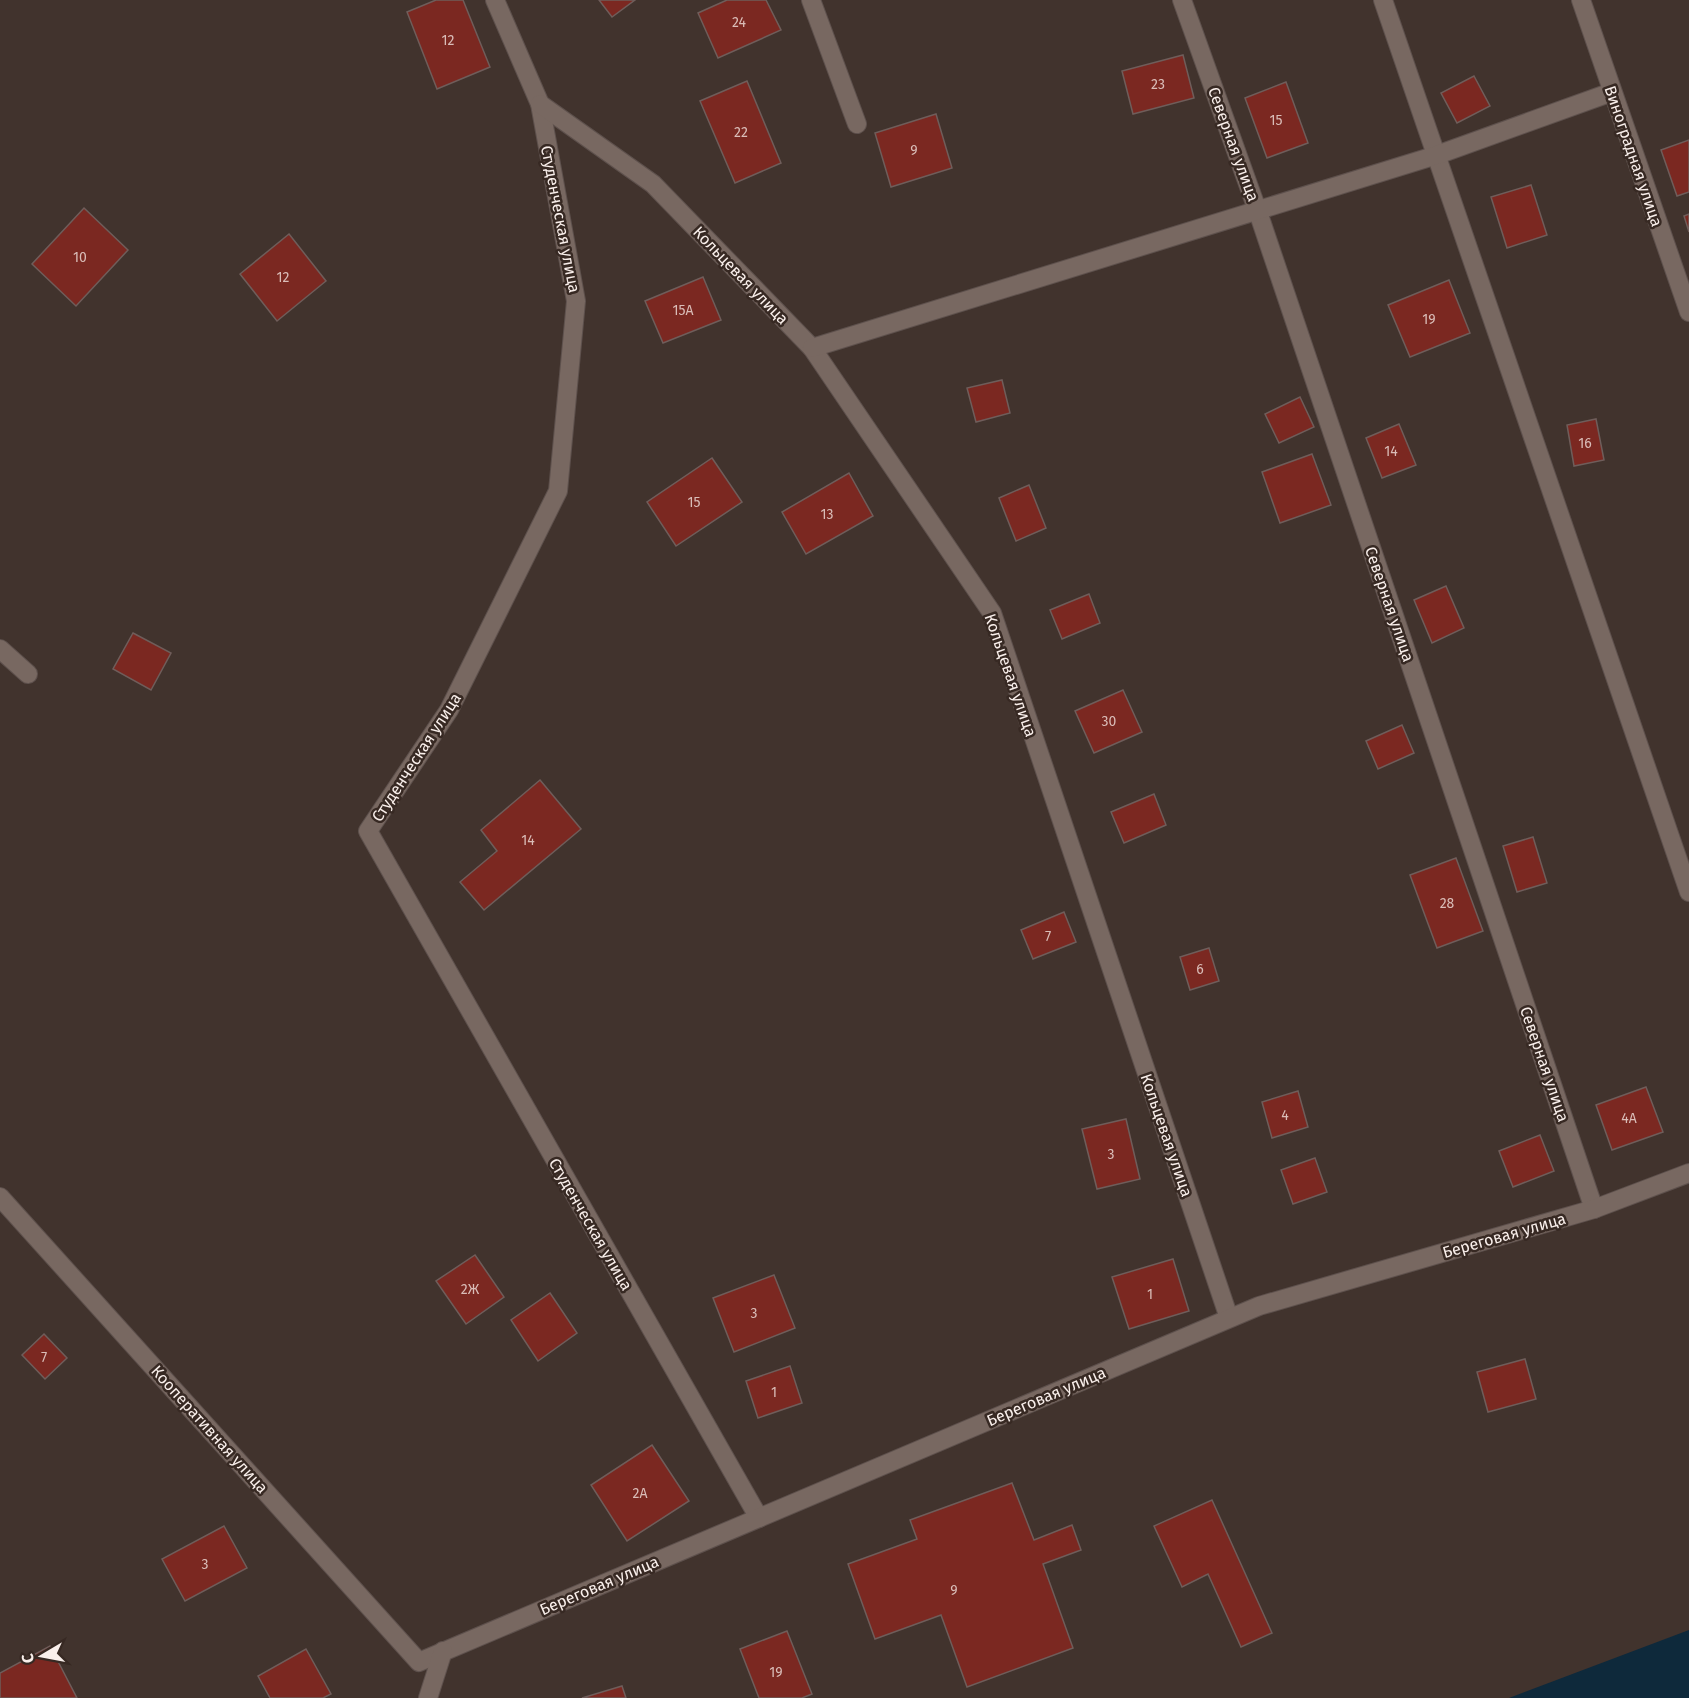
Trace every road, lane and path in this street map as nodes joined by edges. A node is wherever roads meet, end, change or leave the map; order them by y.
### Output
1 (495, 0) edge
2 (811, 0) edge
3 (1182, 0) edge
4 (1383, 0) edge
5 (1581, 0) edge
6 (1612, 92) junction
7 (540, 104) junction
8 (857, 124) dead end
9 (1437, 155) junction
10 (1258, 212) junction
11 (1689, 312) edge
12 (812, 348) junction
13 (0, 649) edge
14 (28, 674) dead end
15 (1689, 892) edge
16 (1689, 1173) edge
17 (0, 1197) edge
18 (1594, 1209) junction
19 (1229, 1318) junction
20 (759, 1518) junction
21 (443, 1651) junction
22 (419, 1662) joint
23 (428, 1698) edge

1 - 7 street, Студенческая улица
2 - 8 street
3 - 10 street, Северная улица
4 - 9 street
5 - 6 street, Виноградная улица
6 - 9 street
6 - 11 street, Виноградная улица
7 - 12 street, Кольцевая улица
7 - 20 street, Студенческая улица
9 - 10 street
9 - 15 street
10 - 12 street
10 - 18 street, Северная улица
12 - 19 street, Кольцевая улица
13 - 14 street
16 - 18 street, Береговая улица
17 - 22 street, Кооперативная улица
18 - 19 street, Береговая улица
19 - 20 street, Береговая улица
20 - 21 street, Береговая улица
21 - 22 street, Береговая улица
21 - 23 street

